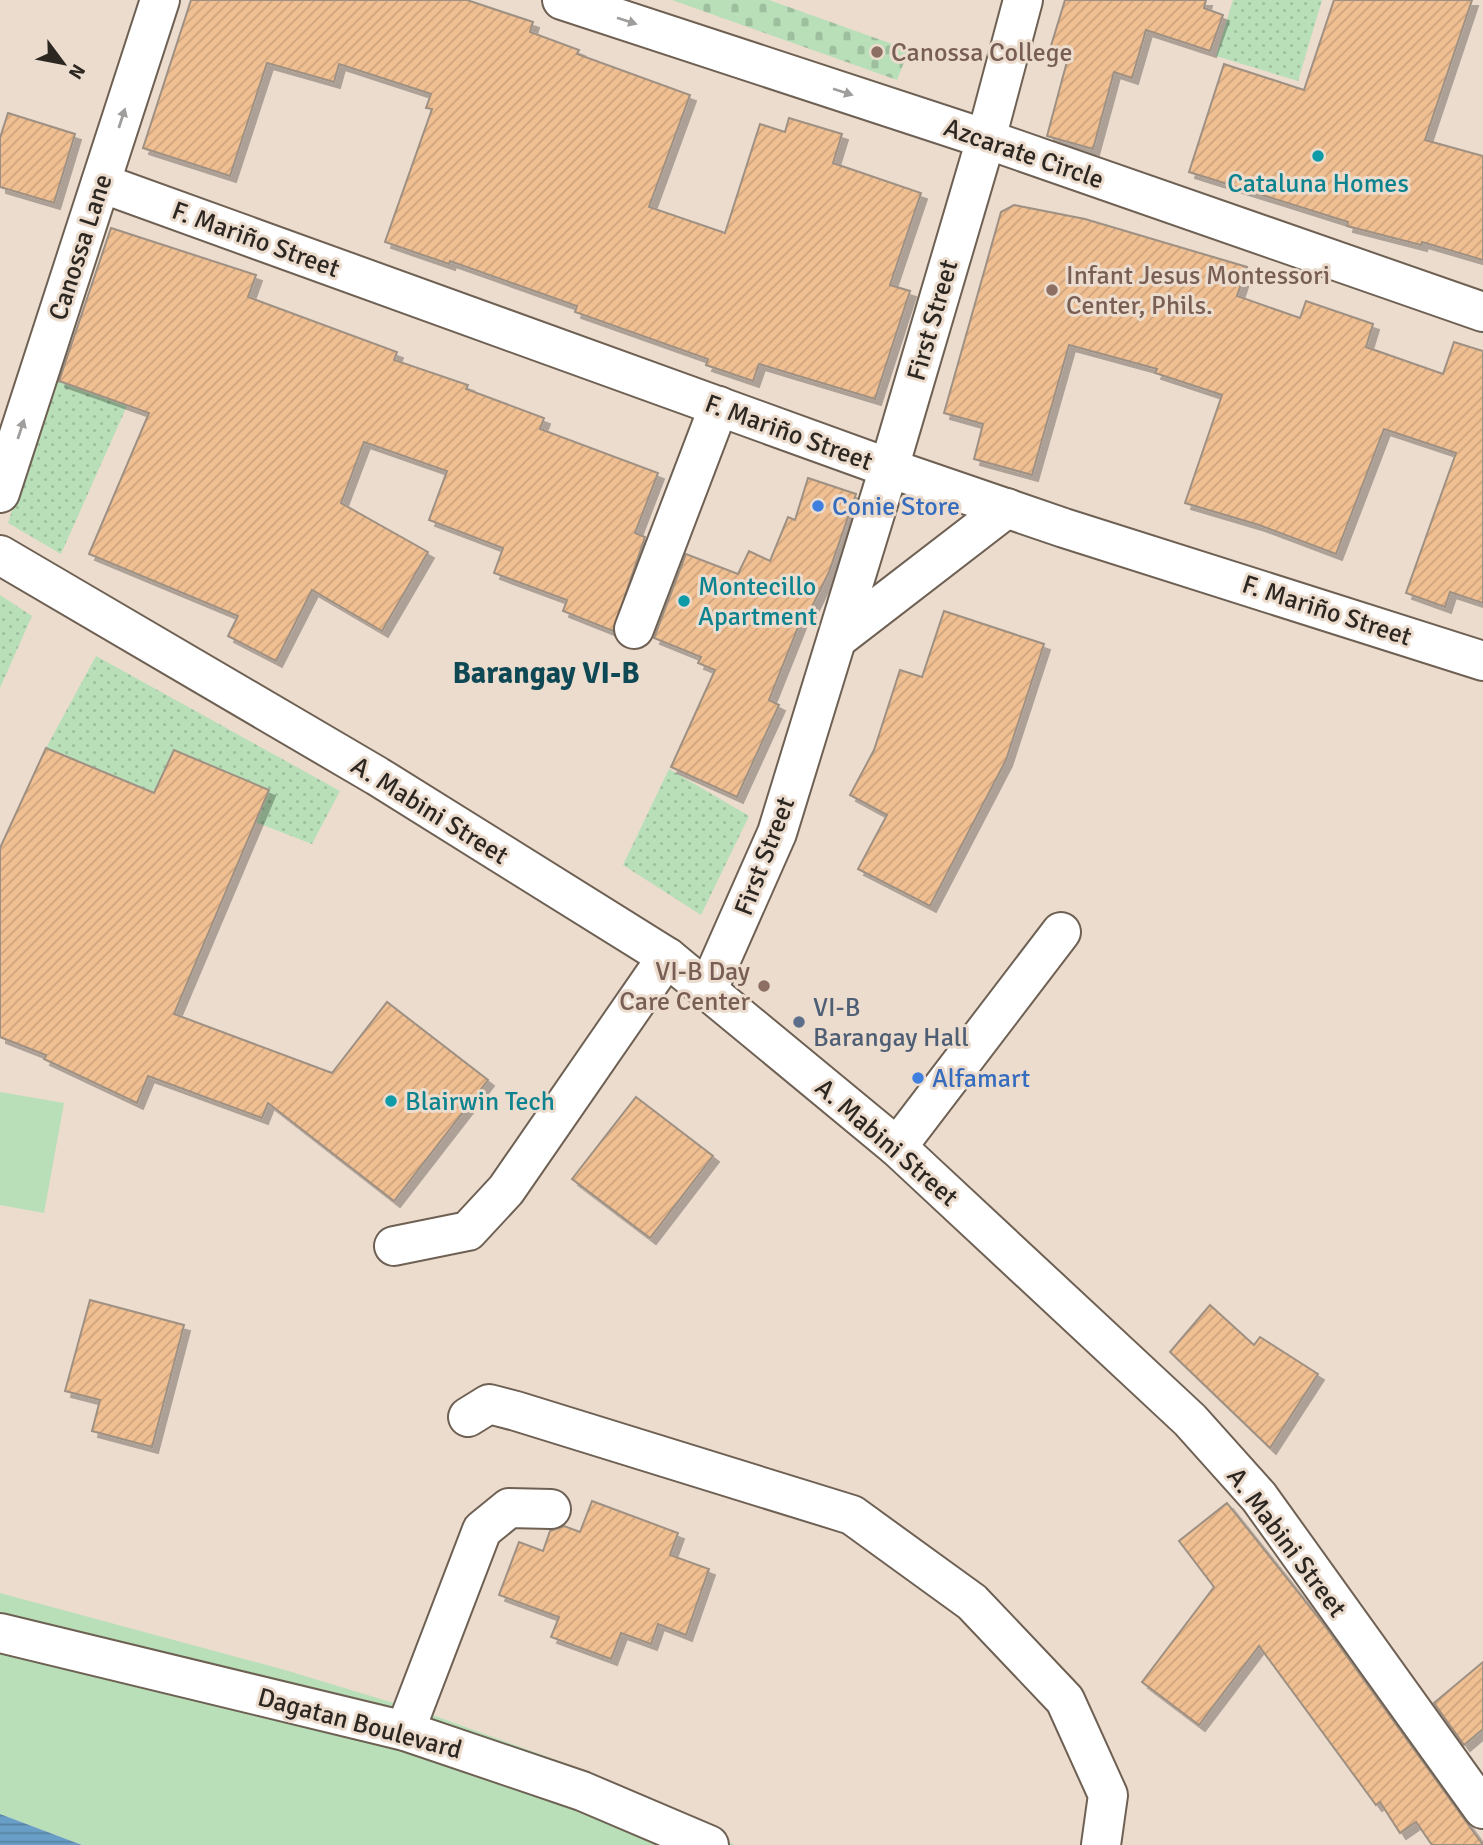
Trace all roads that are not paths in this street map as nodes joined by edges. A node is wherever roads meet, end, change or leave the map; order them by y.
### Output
1 (160, 0) edge
2 (562, 0) edge
3 (1023, 0) edge
4 (986, 139) junction
5 (101, 183) junction
6 (1483, 312) edge
7 (719, 406) junction
8 (889, 468) junction
9 (0, 494) edge
10 (1007, 508) junction
11 (0, 555) edge
12 (634, 629) dead end
13 (837, 639) junction
14 (1483, 661) edge
15 (1060, 932) dead end
16 (667, 957) junction
17 (708, 989) junction
18 (897, 1147) junction
19 (394, 1246) dead end
20 (468, 1417) dead end
21 (551, 1509) dead end
22 (0, 1633) edge
23 (405, 1731) junction
24 (1483, 1809) edge
25 (709, 1845) edge
26 (1101, 1845) edge

5 -> 1 street, Canossa Lane
2 -> 4 street, Azcarate Circle
3 - 4 street, First Street
4 - 6 street, Azcarate Circle
4 - 8 street, First Street
5 - 7 street, F. Mariño Street
9 -> 5 street, Canossa Lane
7 - 8 street, F. Mariño Street
7 - 12 street
8 - 10 street, F. Mariño Street
8 - 13 street, First Street
10 - 13 street
10 - 14 street, F. Mariño Street
11 - 16 street, A. Mabini Street
13 - 17 street, First Street
15 - 18 street
16 - 17 street, A. Mabini Street
16 - 19 street
17 - 18 street, A. Mabini Street
18 - 24 street, A. Mabini Street
20 - 26 street
21 - 23 street
22 - 23 street, Dagatan Boulevard
23 - 25 street, Dagatan Boulevard

